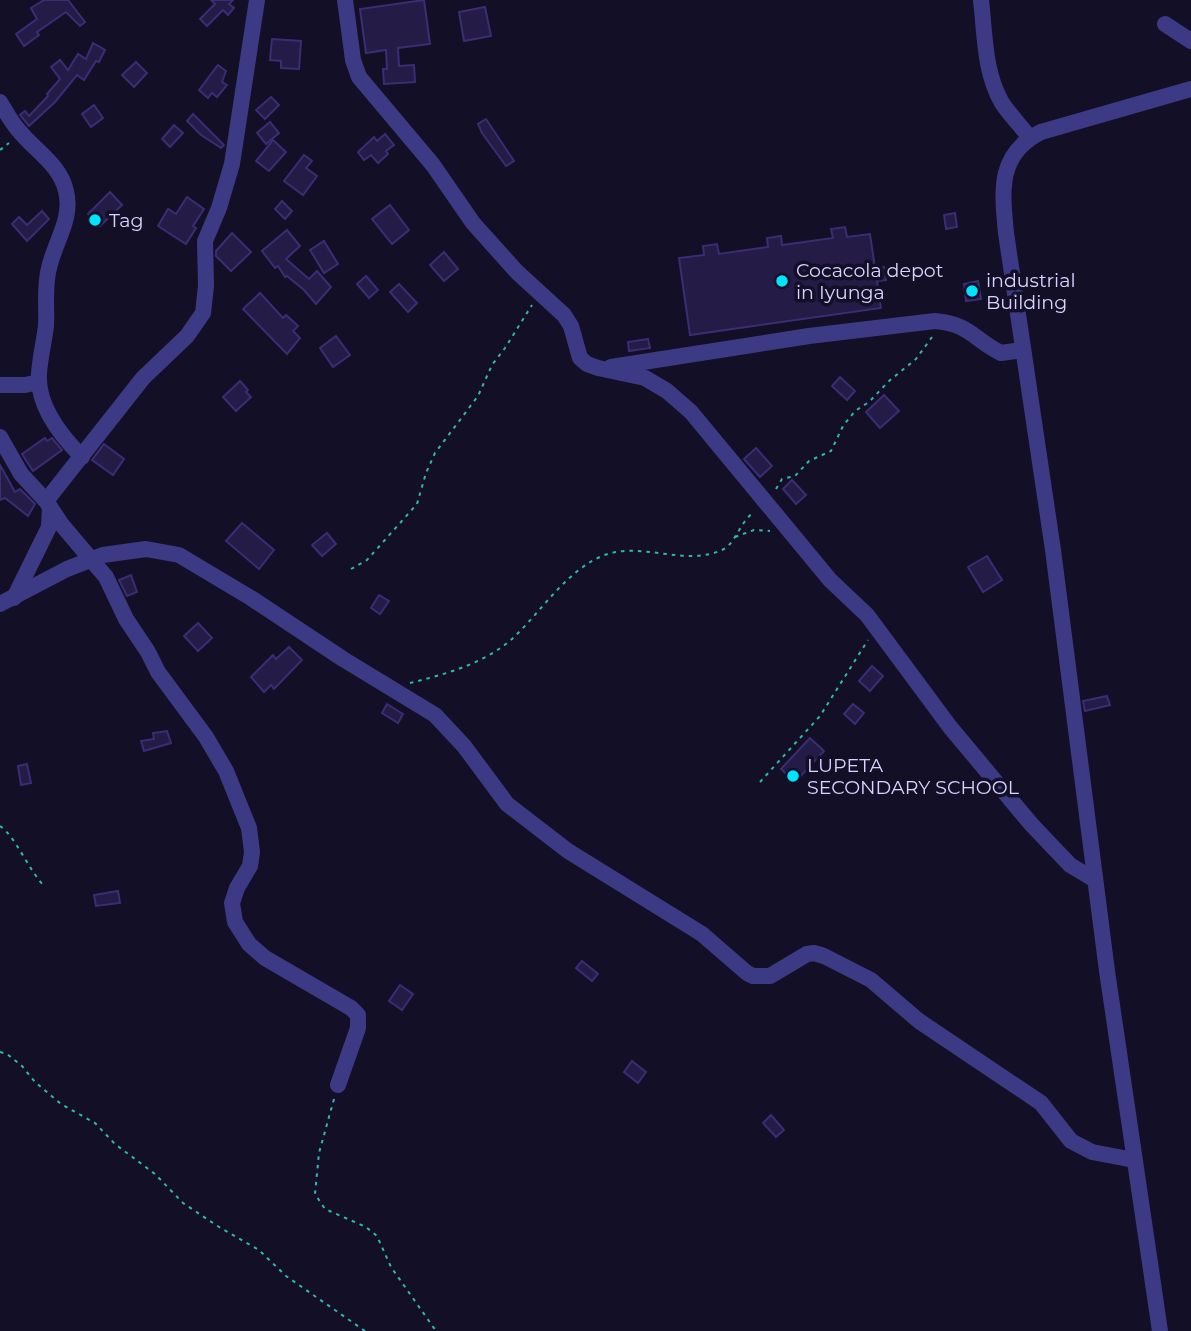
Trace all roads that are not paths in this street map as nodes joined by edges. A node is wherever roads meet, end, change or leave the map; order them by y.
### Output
1 (257, 0) edge
2 (345, 0) edge
3 (981, 0) edge
4 (1165, 24) dead end
5 (1191, 41) edge
6 (1191, 89) edge
7 (0, 102) edge
8 (1030, 138) junction
9 (1022, 350) junction
10 (598, 368) junction
11 (38, 382) junction
12 (0, 385) edge
13 (0, 437) edge
14 (82, 457) junction
15 (48, 504) junction
16 (90, 559) junction
17 (7, 601) edge
18 (1095, 880) junction
19 (338, 1085) road end
20 (1134, 1160) junction
21 (1160, 1331) edge

1 - 14 street
2 - 10 street
3 - 8 street
4 - 5 street
6 - 8 street
7 - 11 street
8 - 9 street
9 - 10 street
9 - 18 street
10 - 18 street
11 - 12 street
11 - 14 street
13 - 15 street
14 - 15 street
15 - 16 street
15 - 17 street
16 - 17 street
16 - 19 street
16 - 20 street
18 - 20 street
20 - 21 street

